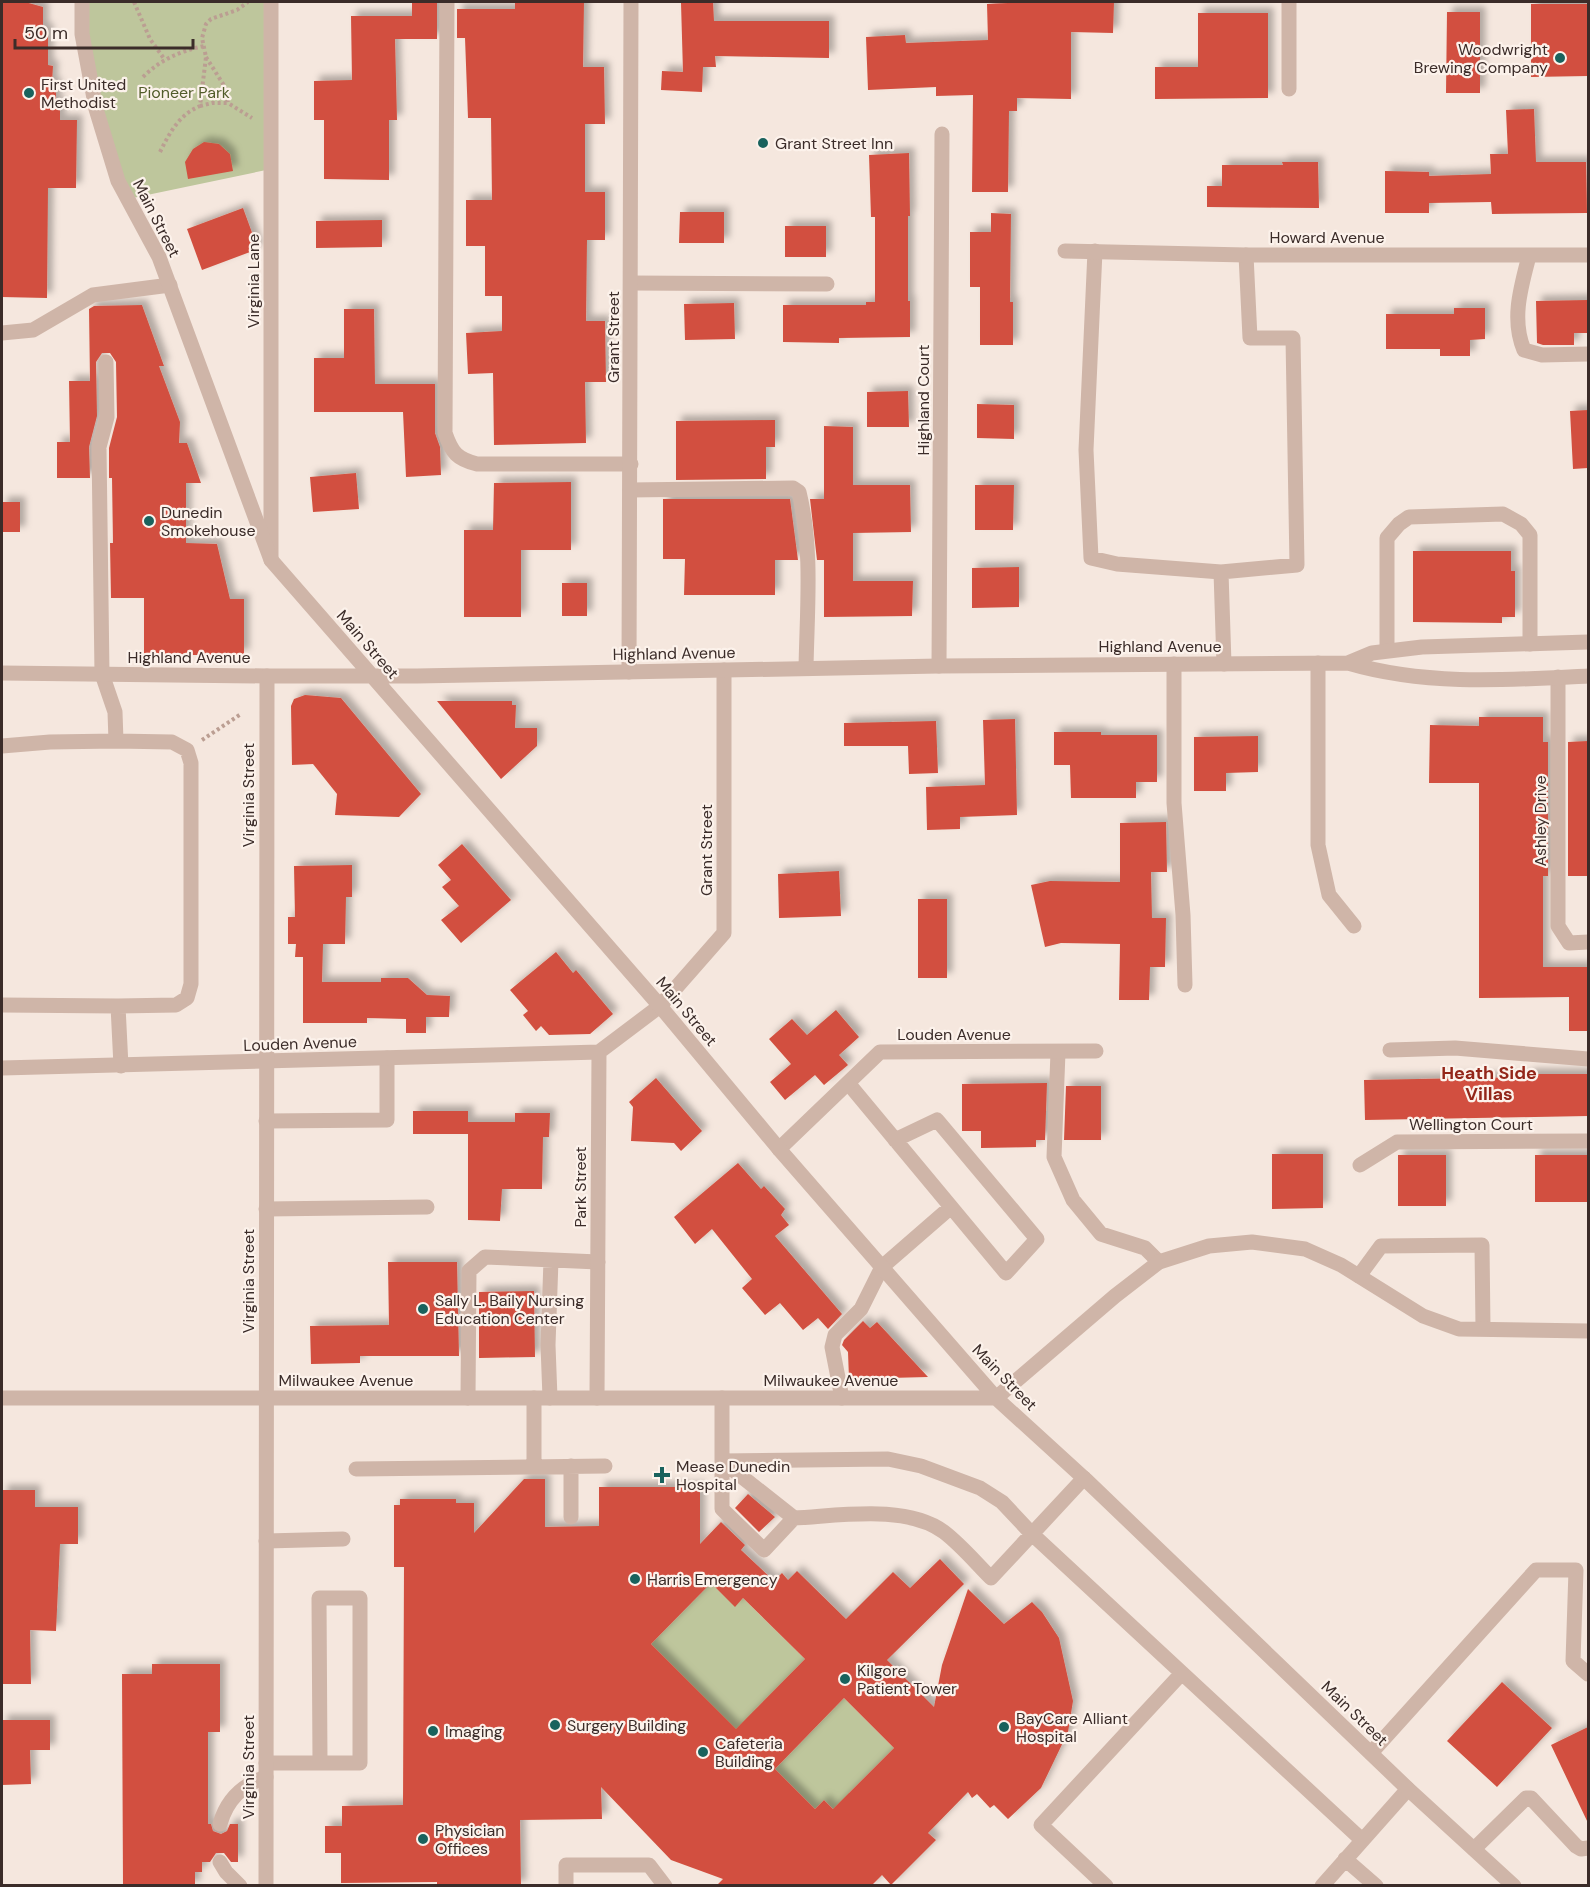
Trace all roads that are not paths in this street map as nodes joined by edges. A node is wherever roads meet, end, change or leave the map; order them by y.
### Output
1 (82, 2) edge
2 (272, 2) edge
3 (447, 2) edge
4 (631, 2) edge
5 (1289, 2) edge
6 (1289, 89) dead end
7 (942, 134) dead end
8 (1065, 250) dead end
9 (1095, 251) junction
10 (1246, 255) junction
11 (1588, 255) edge
12 (1529, 256) junction
13 (631, 283) junction
14 (827, 284) dead end
15 (170, 285) junction
16 (2, 333) edge
17 (1588, 354) edge
18 (106, 362) dead end
19 (631, 464) junction
20 (630, 490) junction
21 (272, 560) junction
22 (1221, 572) junction
23 (1588, 642) edge
24 (1530, 645) junction
25 (1387, 650) junction
26 (1318, 663) junction
27 (1348, 663) junction
28 (1174, 664) junction
29 (1224, 664) junction
30 (939, 666) junction
31 (806, 668) junction
32 (724, 670) junction
33 (629, 672) junction
34 (2, 673) edge
35 (102, 674) junction
36 (267, 676) junction
37 (371, 676) junction
38 (1588, 676) edge
39 (1558, 677) junction
40 (116, 741) junction
41 (2, 746) edge
42 (1354, 926) dead end
43 (1588, 942) edge
44 (1185, 985) dead end
45 (2, 1005) edge
46 (118, 1006) junction
47 (660, 1006) junction
48 (1390, 1050) dead end
49 (599, 1052) junction
50 (1058, 1052) junction
51 (1096, 1052) dead end
52 (387, 1058) junction
53 (1588, 1059) edge
54 (266, 1062) junction
55 (121, 1066) junction
56 (2, 1068) edge
57 (848, 1083) junction
58 (266, 1121) junction
59 (895, 1140) junction
60 (1588, 1140) edge
61 (779, 1149) junction
62 (1360, 1165) dead end
63 (427, 1207) dead end
64 (951, 1207) junction
65 (266, 1209) junction
66 (551, 1260) junction
67 (598, 1262) junction
68 (1159, 1262) junction
69 (882, 1267) junction
70 (1359, 1276) junction
71 (1483, 1328) junction
72 (1588, 1331) edge
73 (2, 1398) edge
74 (266, 1398) junction
75 (468, 1398) junction
76 (542, 1398) junction
77 (597, 1398) junction
78 (722, 1398) junction
79 (842, 1398) junction
80 (996, 1398) junction
81 (722, 1461) junction
82 (571, 1466) junction
83 (605, 1466) dead end
84 (534, 1467) junction
85 (356, 1469) dead end
86 (1084, 1478) junction
87 (571, 1517) dead end
88 (794, 1518) junction
89 (1032, 1534) junction
90 (343, 1539) dead end
91 (266, 1541) junction
92 (1182, 1673) junction
93 (1588, 1674) edge
94 (1371, 1753) junction
95 (320, 1762) junction
96 (266, 1770) junction
97 (1408, 1789) junction
98 (220, 1824) dead end
99 (1362, 1840) junction
100 (1588, 1848) edge
101 (1474, 1849) junction
102 (1345, 1859) junction
103 (220, 1862) dead end
104 (240, 1886) edge
105 (266, 1886) edge
106 (566, 1886) edge
107 (665, 1886) edge
108 (1106, 1886) edge
109 (1322, 1886) edge
110 (1376, 1886) edge
111 (1514, 1886) edge

1 - 15 street, Main Street
2 - 21 street, Virginia Lane
3 - 19 street
4 - 13 street, Grant Street
5 - 6 street
7 - 30 street, Highland Court
8 - 9 street, Howard Avenue
9 - 10 street, Howard Avenue
9 - 22 street
10 - 12 street, Howard Avenue
10 - 22 street
11 - 12 street, Howard Avenue
12 - 17 street
13 - 14 street
13 - 19 street, Grant Street
15 - 16 street
15 - 21 street, Main Street
18 - 35 street
19 - 20 street, Grant Street
20 - 31 street
20 - 33 street, Grant Street
21 - 37 street, Main Street
22 - 29 street
23 - 24 street, Highland Avenue
24 - 25 street, Highland Avenue
24 - 25 street
25 - 27 street, Highland Avenue
26 - 27 street, Highland Avenue
26 - 29 street, Highland Avenue
26 - 42 street
27 - 39 street, Highland Avenue
28 - 29 street, Highland Avenue
28 - 30 street, Highland Avenue
28 - 44 street
30 - 31 street, Highland Avenue
31 - 32 street, Highland Avenue
32 - 33 street, Highland Avenue
32 - 47 street, Grant Street
33 - 37 street, Highland Avenue
34 - 35 street, Highland Avenue
35 - 36 street, Highland Avenue
35 - 40 street
36 - 37 street, Highland Avenue
36 - 54 street, Virginia Street
37 - 47 street, Main Street
38 - 39 street, Highland Avenue
39 - 43 street, Ashley Drive
40 - 41 street
40 - 46 street
45 - 46 street
46 - 55 street
47 - 49 street
47 - 61 street, Main Street
48 - 53 street
49 - 52 street, Louden Avenue
49 - 67 street, Park Street
50 - 51 street, Louden Avenue
50 - 57 street, Louden Avenue
50 - 68 street
52 - 54 street, Louden Avenue
52 - 58 street
54 - 55 street, Louden Avenue
54 - 58 street, Virginia Street
55 - 56 street, Louden Avenue
57 - 59 street
57 - 61 street, Louden Avenue
58 - 65 street, Virginia Street
59 - 64 street
59 - 64 street
60 - 62 street, Wellington Court
61 - 69 street, Main Street
63 - 65 street
64 - 69 street
65 - 74 street, Virginia Street
66 - 67 street
66 - 75 street
66 - 76 street
67 - 77 street, Park Street
68 - 70 street
68 - 80 street
69 - 79 street
69 - 80 street, Main Street
70 - 71 street
70 - 71 street
71 - 72 street
73 - 74 street, Milwaukee Avenue
74 - 75 street, Milwaukee Avenue
74 - 91 street, Virginia Street
75 - 76 street, Milwaukee Avenue
76 - 77 street, Milwaukee Avenue
76 - 84 street
77 - 78 street, Milwaukee Avenue
78 - 79 street, Milwaukee Avenue
78 - 81 street
79 - 80 street, Milwaukee Avenue
80 - 86 street, Main Street
81 - 88 street
81 - 88 street
81 - 89 street
82 - 83 street
82 - 84 street
82 - 87 street
84 - 85 street
86 - 89 street
86 - 94 street, Main Street
88 - 89 street
89 - 92 street
90 - 91 street
91 - 96 street, Virginia Street
92 - 99 street
92 - 108 street
93 - 94 street
94 - 97 street, Main Street
95 - 95 street
95 - 96 street
96 - 98 street
96 - 105 street, Virginia Street
97 - 99 street
97 - 101 street, Main Street
99 - 102 street
100 - 101 street
101 - 111 street, Main Street
102 - 109 street
102 - 110 street
103 - 104 street
106 - 107 street

